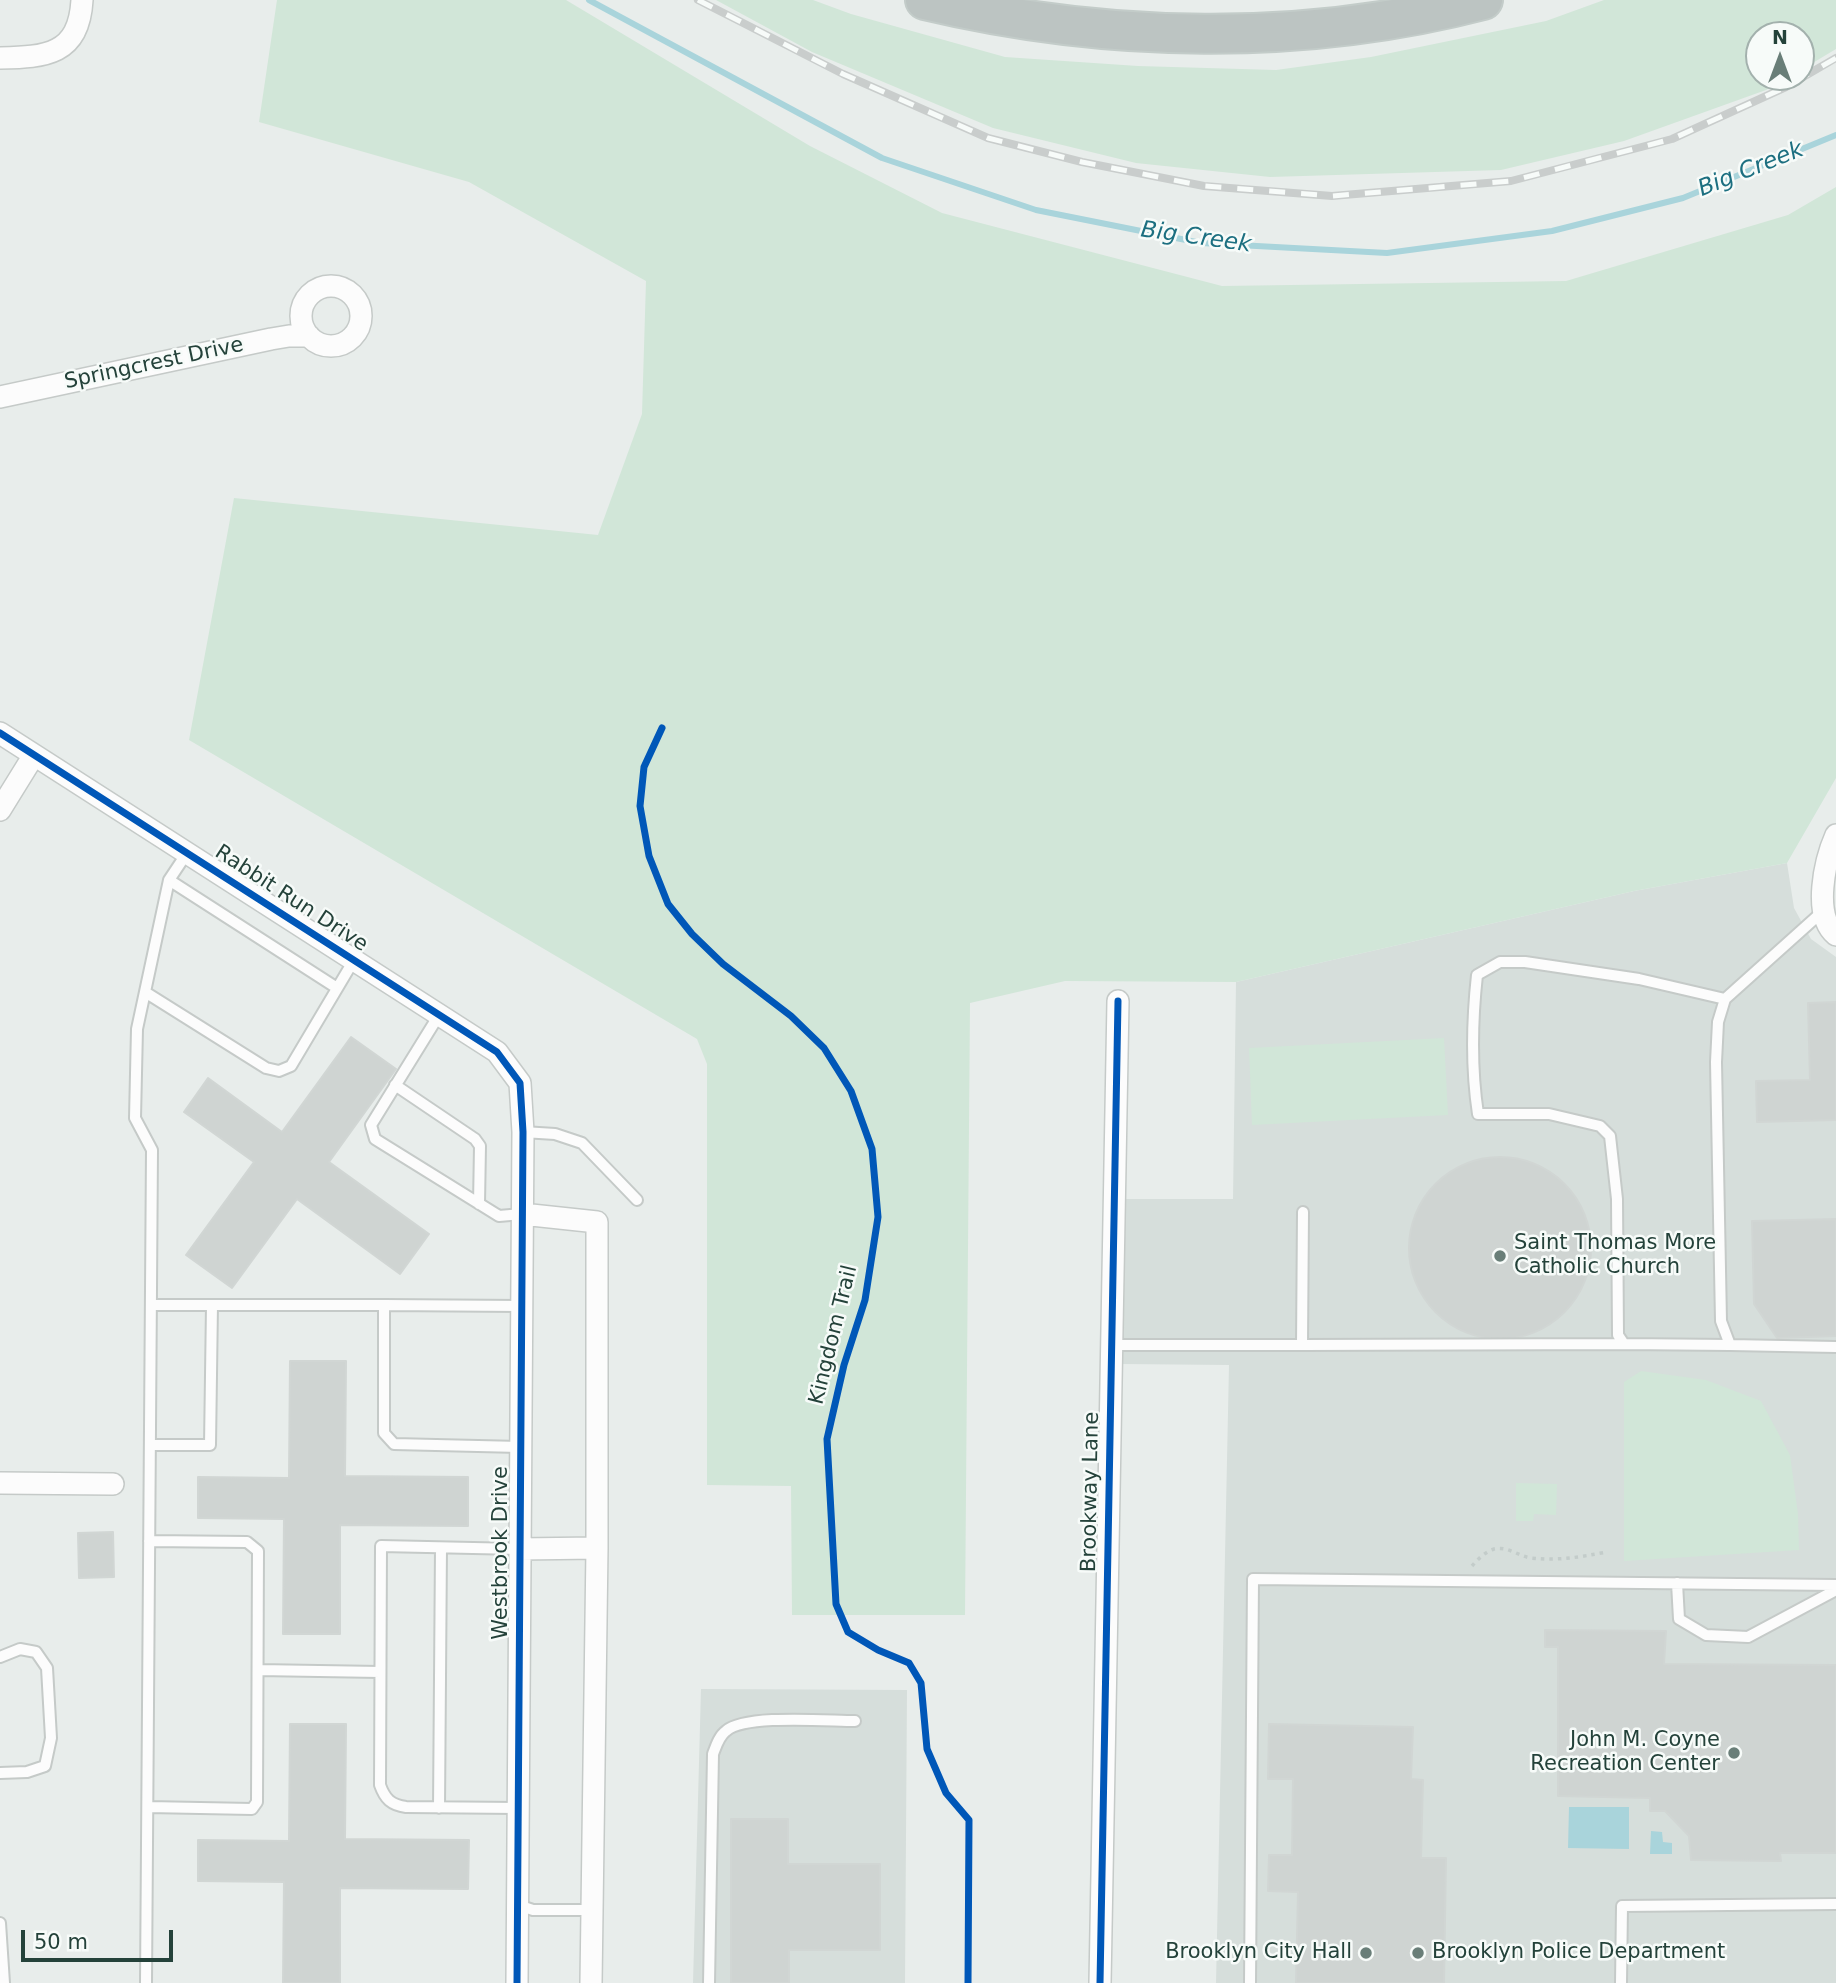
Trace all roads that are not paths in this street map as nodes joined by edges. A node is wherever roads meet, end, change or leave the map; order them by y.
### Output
1 (82, 0) edge
2 (925, 0) edge
3 (1483, 0) edge
4 (0, 58) edge
5 (309, 336) dead end
6 (0, 397) edge
7 (0, 733) edge
8 (34, 755) junction
9 (0, 810) edge
10 (1836, 835) edge
11 (187, 853) junction
12 (169, 880) junction
13 (1822, 912) junction
14 (1836, 935) edge
15 (354, 961) junction
16 (337, 988) junction
17 (145, 992) junction
18 (1725, 999) junction
19 (1118, 1001) dead end
20 (439, 1015) junction
21 (395, 1085) junction
22 (523, 1128) junction
23 (638, 1200) dead end
24 (479, 1204) junction
25 (1303, 1212) dead end
26 (522, 1214) junction
27 (151, 1305) junction
28 (212, 1305) junction
29 (384, 1305) junction
30 (521, 1306) junction
31 (1624, 1344) junction
32 (1112, 1345) junction
33 (1302, 1345) junction
34 (1730, 1345) junction
35 (1836, 1348) edge
36 (150, 1446) junction
37 (520, 1447) junction
38 (0, 1483) edge
39 (113, 1484) dead end
40 (149, 1541) junction
41 (441, 1548) junction
42 (597, 1548) junction
43 (519, 1549) junction
44 (1677, 1583) junction
45 (1836, 1588) edge
46 (0, 1657) edge
47 (258, 1670) junction
48 (380, 1672) junction
49 (855, 1721) dead end
50 (0, 1773) edge
51 (148, 1807) junction
52 (439, 1808) junction
53 (518, 1808) junction
54 (1836, 1904) edge
55 (518, 1905) junction
56 (591, 1910) junction
57 (0, 1923) edge
58 (4, 1983) edge
59 (146, 1983) edge
60 (517, 1983) edge
61 (591, 1983) edge
62 (709, 1983) edge
63 (1100, 1983) edge
64 (1250, 1983) edge
65 (1622, 1983) edge

1 - 4 street
2 - 3 highway
5 - 6 street, Springcrest Drive
7 - 8 street, Rabbit Run Drive
8 - 9 street
8 - 11 street, Rabbit Run Drive
10 - 13 street
11 - 12 lane
11 - 15 street, Rabbit Run Drive
12 - 16 lane
12 - 17 lane
13 - 14 street
13 - 18 lane
15 - 16 lane
15 - 20 street, Rabbit Run Drive
16 - 17 lane
17 - 27 lane
18 - 31 lane
18 - 34 lane
19 - 32 street, Brookway Lane
20 - 21 lane
20 - 22 street, Rabbit Run Drive
21 - 24 lane
21 - 24 lane
22 - 23 lane
22 - 26 street, Westbrook Drive
24 - 26 lane
25 - 33 lane
26 - 30 street, Westbrook Drive
26 - 42 street
27 - 28 lane
27 - 36 lane
28 - 29 lane
28 - 36 lane
29 - 30 lane
29 - 37 lane
30 - 37 street, Westbrook Drive
31 - 33 lane
31 - 34 lane
32 - 33 lane
32 - 63 street, Brookway Lane
34 - 35 lane
36 - 40 lane
37 - 43 street, Westbrook Drive
38 - 39 street
40 - 47 lane
40 - 51 lane
41 - 43 lane
41 - 48 lane
41 - 52 lane
42 - 43 street
42 - 56 street
43 - 53 street, Westbrook Drive
44 - 45 lane
44 - 45 lane
44 - 64 lane
46 - 50 lane
47 - 48 lane
47 - 51 lane
48 - 52 lane
49 - 62 lane
51 - 59 lane
52 - 53 lane
53 - 55 street, Westbrook Drive
54 - 65 lane
55 - 56 lane
55 - 60 street, Westbrook Drive
56 - 61 street
57 - 58 lane

